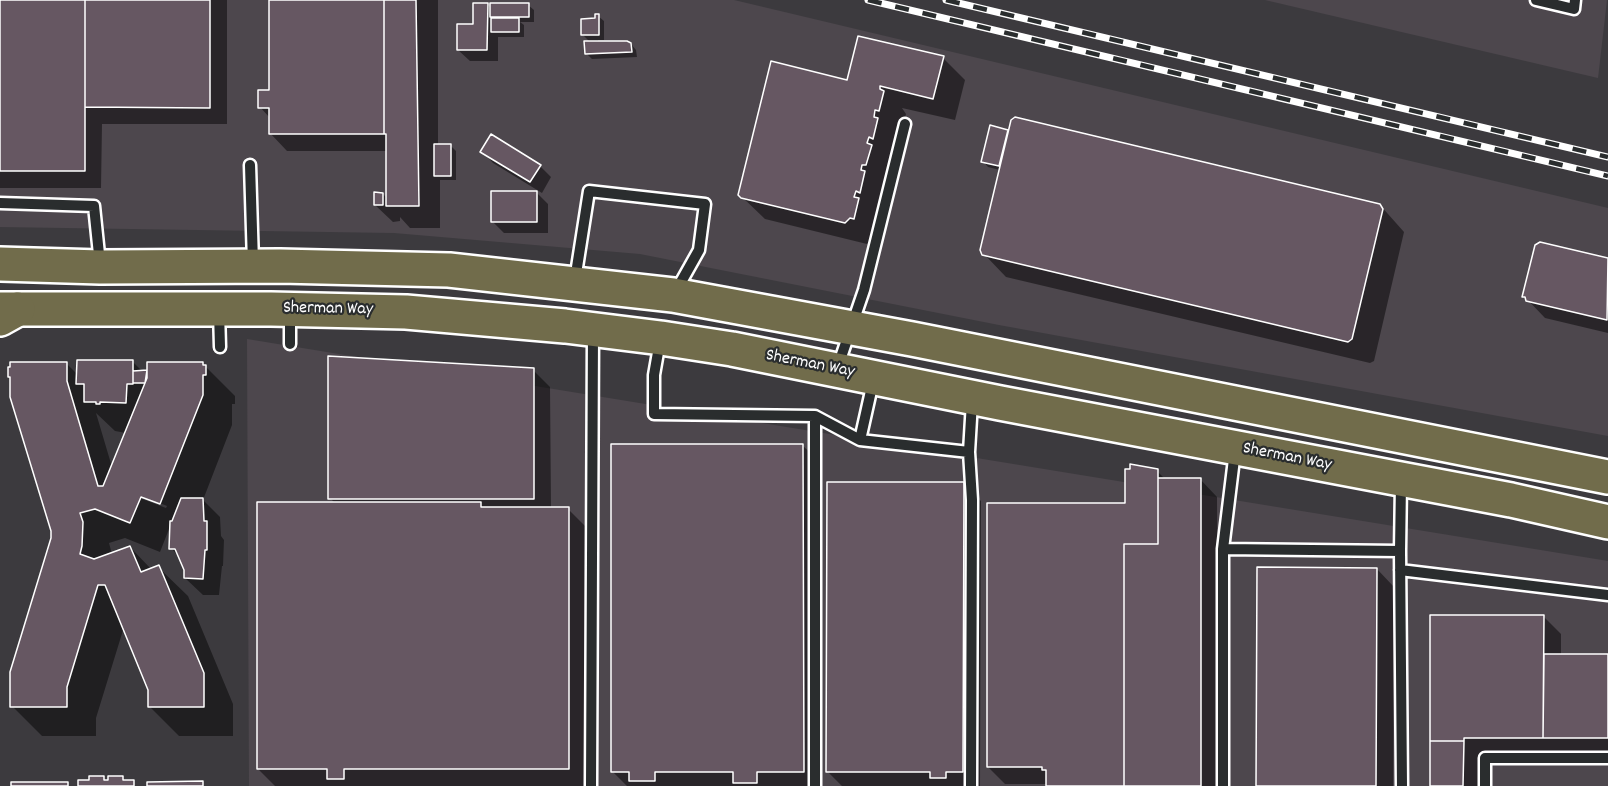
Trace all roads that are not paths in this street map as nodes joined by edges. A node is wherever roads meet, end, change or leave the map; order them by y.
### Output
1 (1536, 0) edge
2 (1575, 0) edge
3 (904, 124) dead end
4 (250, 165) dead end
5 (0, 203) edge
6 (0, 264) edge
7 (254, 266) junction
8 (100, 267) junction
9 (414, 269) junction
10 (574, 283) junction
11 (674, 295) junction
12 (219, 309) junction
13 (290, 310) junction
14 (406, 312) junction
15 (6, 313) edge
16 (850, 327) junction
17 (579, 328) junction
18 (661, 338) junction
19 (291, 345) dead end
20 (220, 347) dead end
21 (837, 370) junction
22 (874, 378) junction
23 (972, 398) junction
24 (1245, 406) junction
25 (815, 416) junction
26 (860, 440) junction
27 (1235, 448) junction
28 (969, 452) junction
29 (1608, 477) edge
30 (1401, 480) junction
31 (1608, 522) edge
32 (1223, 549) junction
33 (1400, 551) junction
34 (1400, 570) junction
35 (1608, 595) edge
36 (1608, 758) edge
37 (591, 786) edge
38 (815, 786) edge
39 (971, 786) edge
40 (1223, 786) edge
41 (1402, 786) edge
42 (1485, 786) edge

1 - 2 lane
3 - 16 lane
4 - 7 lane
5 - 8 lane
6 - 8 main road
7 - 8 main road
7 - 9 main road
9 - 10 main road
9 - 14 main road
10 - 11 main road
10 - 11 lane
10 - 17 main road
11 - 16 main road
11 - 18 main road
12 - 13 main road, Sherman Way
12 - 15 main road, Sherman Way
12 - 20 lane
13 - 14 main road, Sherman Way
13 - 19 lane
14 - 17 main road, Sherman Way
16 - 21 lane
16 - 24 main road
17 - 18 main road, Sherman Way
17 - 37 lane
18 - 21 main road, Sherman Way
18 - 25 lane
21 - 22 main road, Sherman Way
22 - 23 main road, Sherman Way
22 - 26 lane
23 - 27 main road, Sherman Way
23 - 28 lane
24 - 27 main road
24 - 29 main road
25 - 26 lane
25 - 38 lane
26 - 28 lane
27 - 30 main road, Sherman Way
27 - 32 lane
28 - 39 lane
30 - 31 main road, Sherman Way
30 - 33 lane
32 - 33 lane
32 - 40 lane
33 - 34 lane
34 - 35 lane
34 - 41 lane
36 - 42 lane

